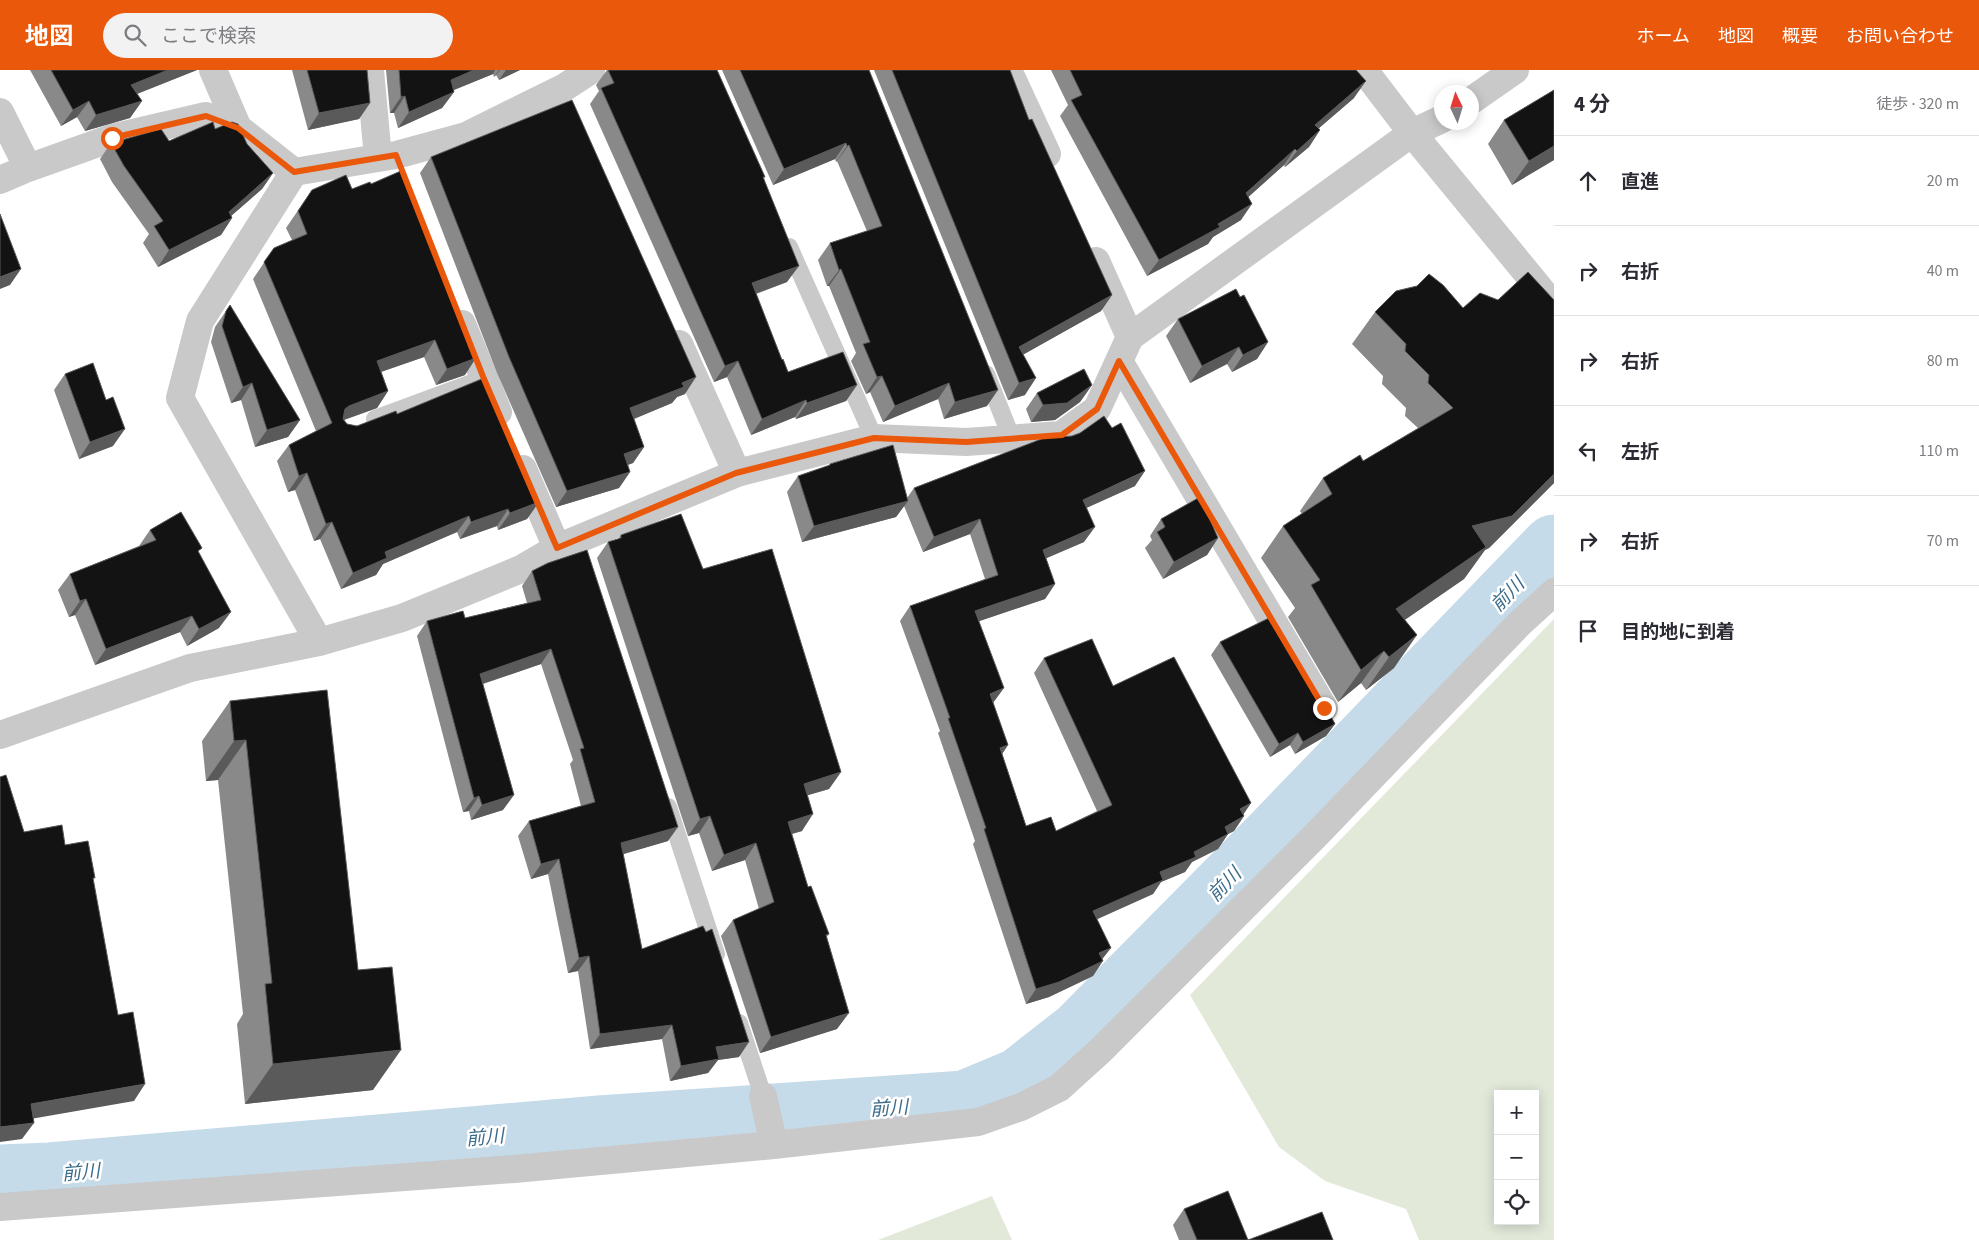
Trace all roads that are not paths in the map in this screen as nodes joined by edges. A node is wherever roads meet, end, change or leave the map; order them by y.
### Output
1 (213, 70) edge
2 (370, 70) edge
3 (591, 70) edge
4 (1008, 70) edge
5 (1364, 70) edge
6 (1514, 70) edge
7 (565, 87) junction
8 (1479, 95) edge
9 (0, 112) edge
10 (577, 114) edge
11 (1434, 123) edge
12 (238, 128) junction
13 (1412, 133) junction
14 (387, 156) junction
15 (28, 168) junction
16 (294, 172) junction
17 (1057, 177) edge
18 (0, 180) edge
19 (407, 182) edge
20 (782, 232) edge
21 (1086, 239) edge
22 (452, 298) edge
23 (1554, 306) edge
24 (669, 320) edge
25 (1125, 349) junction
26 (978, 356) edge
27 (484, 379) junction
28 (360, 425) edge
29 (874, 438) junction
30 (1012, 439) junction
31 (736, 473) junction
32 (574, 548) junction
33 (1554, 592) edge
34 (318, 642) junction
35 (1324, 708) edge
36 (0, 735) edge
37 (663, 794) edge
38 (723, 973) edge
39 (735, 1011) edge
40 (763, 1096) joint
41 (774, 1143) junction
42 (0, 1207) edge

1 - 12 street
2 - 14 street
3 - 7 street
4 - 17 street
5 - 13 street
6 - 8 street
7 - 10 street
7 - 14 street
9 - 15 street
11 - 13 street
12 - 15 street
12 - 16 street
13 - 23 street
13 - 25 street
14 - 16 street
14 - 19 street
15 - 18 street
16 - 34 street
20 - 29 lane
21 - 25 street
22 - 27 street
24 - 31 street
25 - 30 street
25 - 35 street
26 - 30 lane
27 - 28 lane
27 - 32 street
29 - 30 street
29 - 31 street
31 - 32 street
32 - 34 street
33 - 41 street
34 - 36 street
37 - 38 lane
39 - 40 lane
40 - 41 street
41 - 42 street

